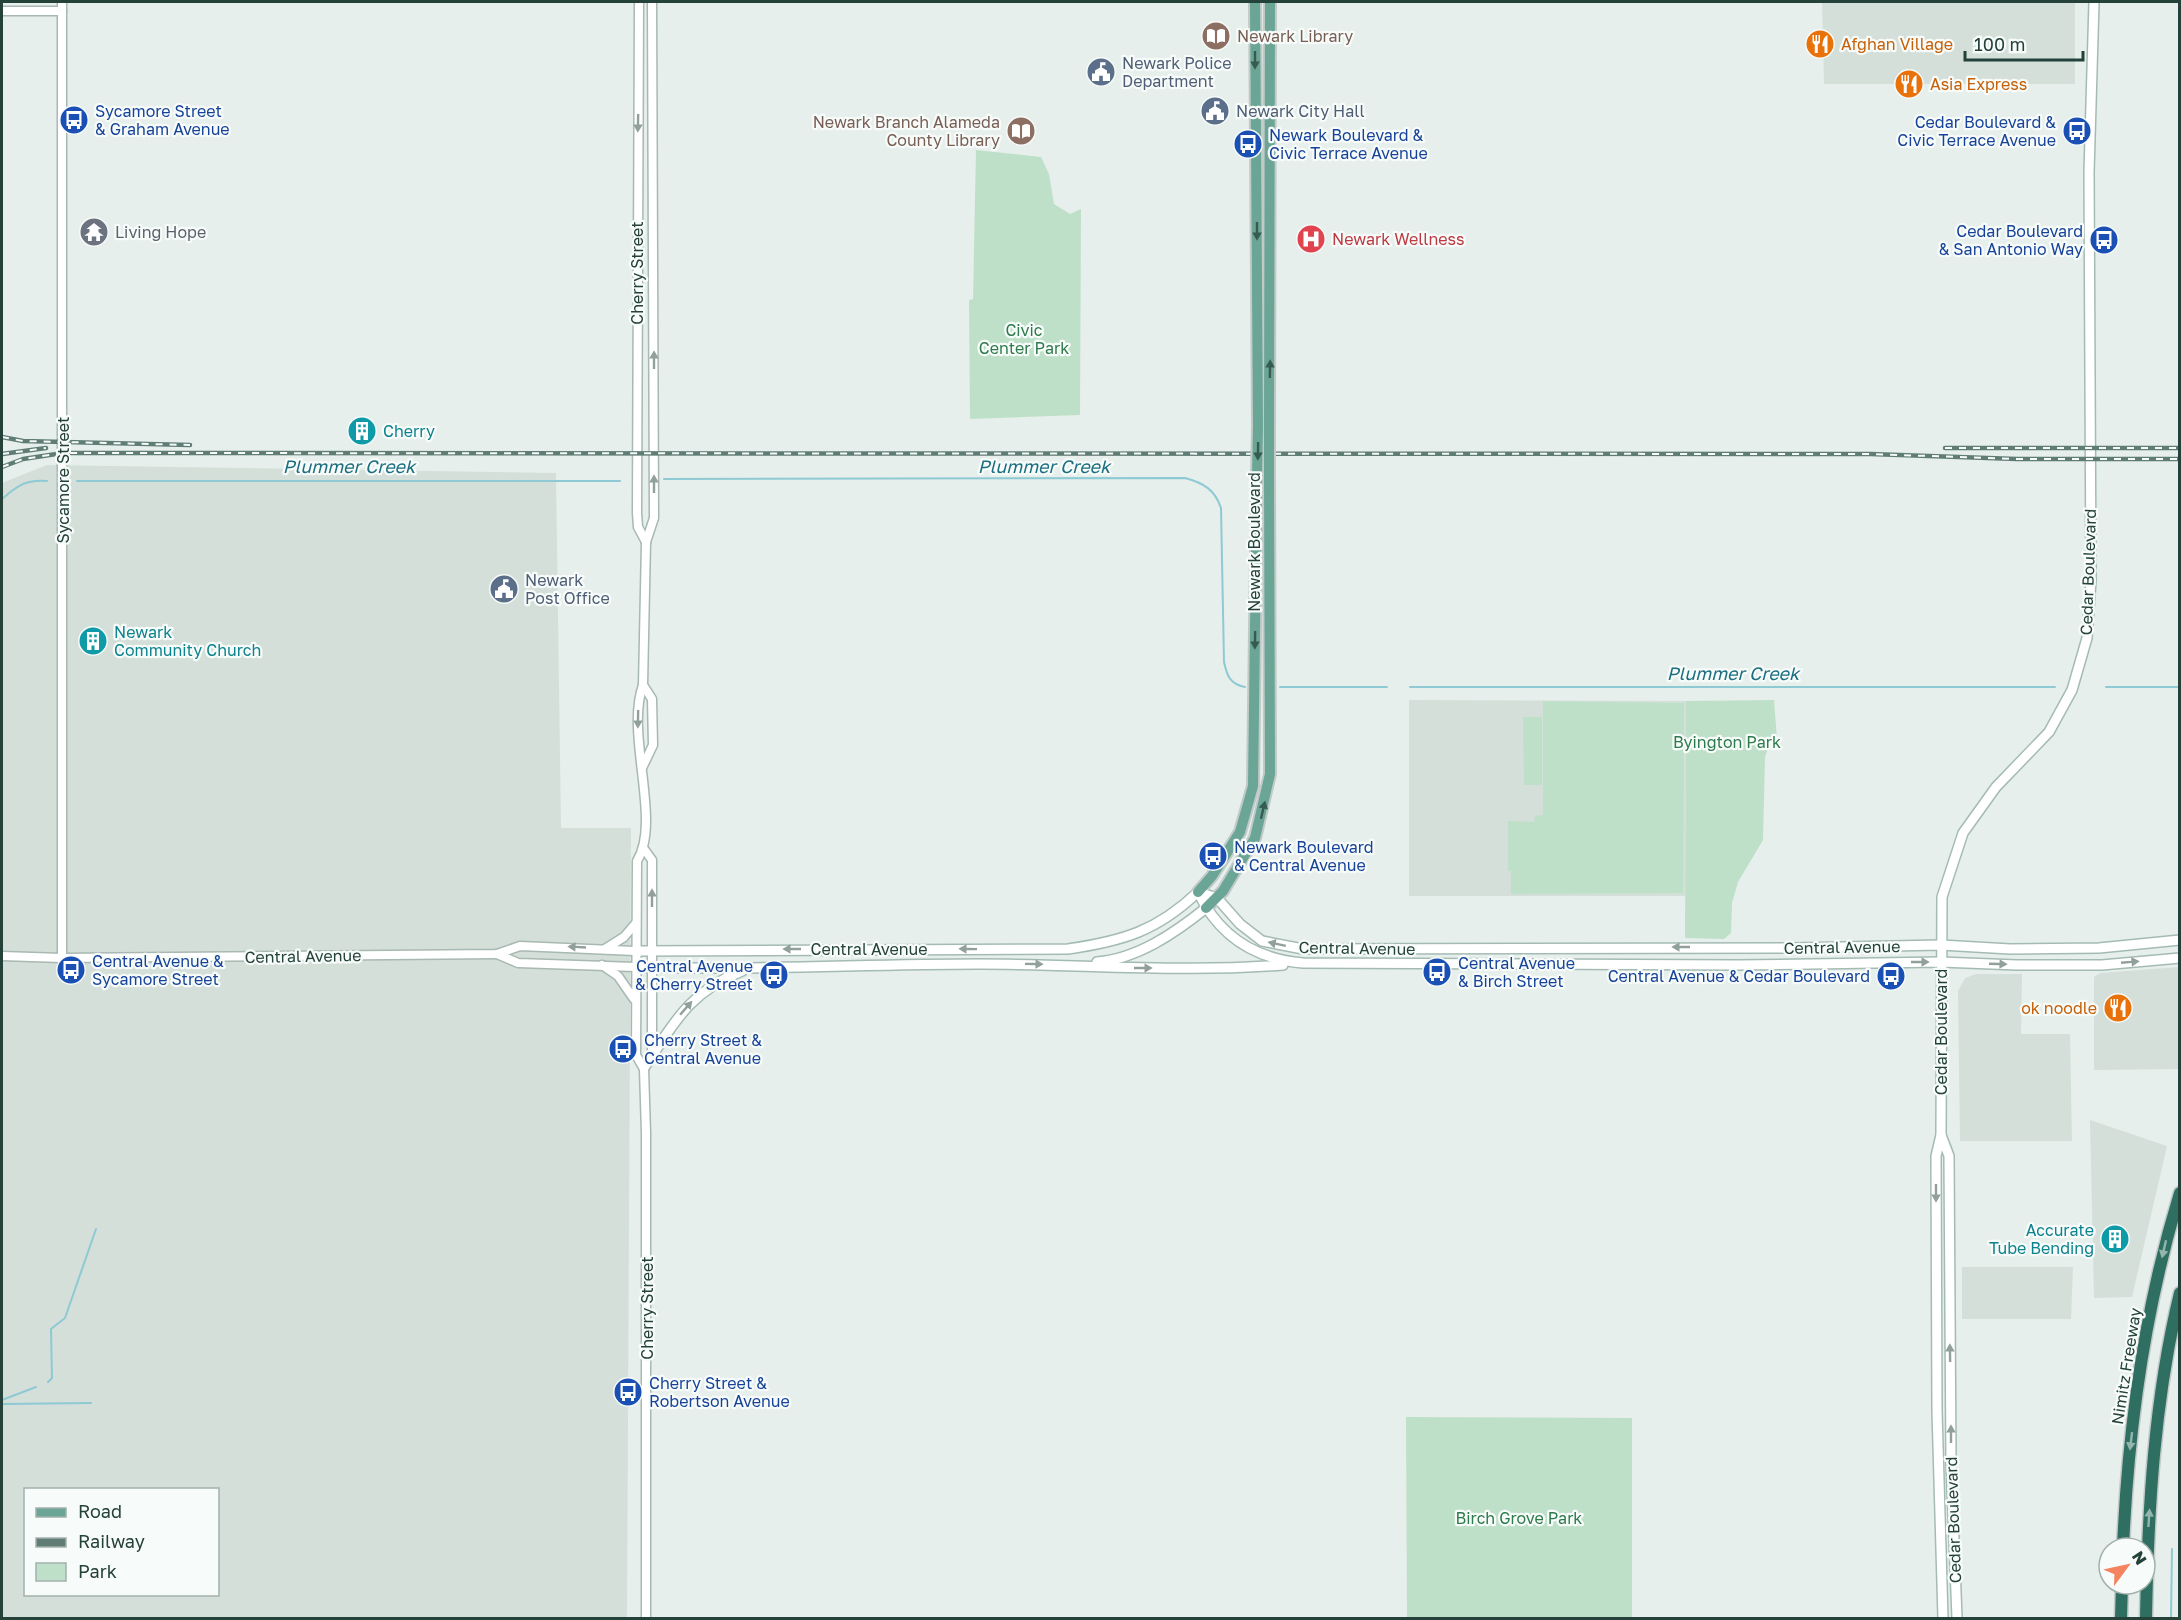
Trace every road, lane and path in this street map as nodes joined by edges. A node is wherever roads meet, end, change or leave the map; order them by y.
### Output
1 (639, 2) edge
2 (652, 2) edge
3 (1255, 2) edge
4 (1270, 2) edge
5 (2094, 2) edge
6 (62, 6) edge
7 (2, 11) edge
8 (639, 65) junction
9 (653, 65) junction
10 (1263, 427) junction
11 (1263, 476) junction
12 (646, 542) junction
13 (643, 685) junction
14 (642, 766) junction
15 (644, 849) junction
16 (1198, 892) junction
17 (1217, 898) junction
18 (1206, 909) junction
19 (636, 922) junction
20 (2180, 940) edge
21 (1941, 945) junction
22 (606, 949) junction
23 (1001, 949) junction
24 (652, 950) junction
25 (635, 951) junction
26 (497, 954) junction
27 (2, 956) edge
28 (62, 958) junction
29 (2180, 958) edge
30 (1941, 962) junction
31 (1304, 963) junction
32 (1001, 964) junction
33 (602, 965) junction
34 (1064, 965) junction
35 (635, 967) junction
36 (652, 968) junction
37 (748, 969) junction
38 (635, 1001) junction
39 (652, 1056) junction
40 (644, 1070) junction
41 (1941, 1135) junction
42 (2180, 1193) edge
43 (2180, 1293) edge
44 (2124, 1536) edge
45 (2122, 1596) edge
46 (646, 1618) edge
47 (1943, 1618) edge
48 (1957, 1618) edge
49 (2121, 1618) edge
50 (2146, 1618) edge

1 - 8 street, Cherry Street
2 - 9 street, Cherry Street
3 -> 10 main road, Newark Boulevard
10 -> 4 main road, Newark Boulevard
5 - 21 main road, Cedar Boulevard
6 - 7 street
6 - 28 street, Sycamore Street
8 - 9 street
8 -> 12 street, Cherry Street
12 -> 9 street, Cherry Street
10 - 11 main road, Newark Boulevard, bridge
11 -> 16 main road, Newark Boulevard
17 -> 11 main road, Newark Boulevard
12 - 13 street, Cherry Street
13 -> 14 street, Cherry Street
13 - 14 street, Cherry Street
14 - 15 street, Cherry Street
15 - 19 street, Cherry Street
24 -> 15 street, Cherry Street
16 - 17 main road
16 - 18 main road, Central Avenue
16 - 23 main road, Central Avenue
17 - 18 main road, Newark Boulevard
21 -> 17 main road, Central Avenue
18 - 31 main road, Central Avenue
18 - 34 main road, Newark Boulevard
19 - 22 street
19 - 25 street, Cherry Street
20 - 21 main road, Central Avenue
21 - 30 main road, Cedar Boulevard
22 - 25 street, Central Avenue
22 -> 26 street, Central Avenue
23 -> 24 main road, Central Avenue
23 - 32 main road
24 - 25 main road, Central Avenue
24 - 36 street, Cherry Street
25 - 35 street, Cherry Street
26 - 28 street, Central Avenue
26 - 33 street, Central Avenue
27 - 28 street, Central Avenue
30 -> 29 main road, Central Avenue
31 -> 30 main road, Central Avenue
30 - 41 main road, Cedar Boulevard
34 -> 31 main road
32 -> 34 main road, Central Avenue
32 - 37 main road, Central Avenue
33 - 35 street, Central Avenue
33 - 38 street
35 - 36 main road, Central Avenue
35 - 38 street, Cherry Street
36 - 37 main road, Central Avenue
36 - 39 street, Cherry Street
39 -> 37 main road
38 - 40 street, Cherry Street
39 - 40 street, Cherry Street
40 - 46 street, Cherry Street
41 -> 47 main road, Cedar Boulevard
48 -> 41 main road, Cedar Boulevard
42 -> 44 highway, Nimitz Freeway
50 -> 43 highway
45 - 49 highway

